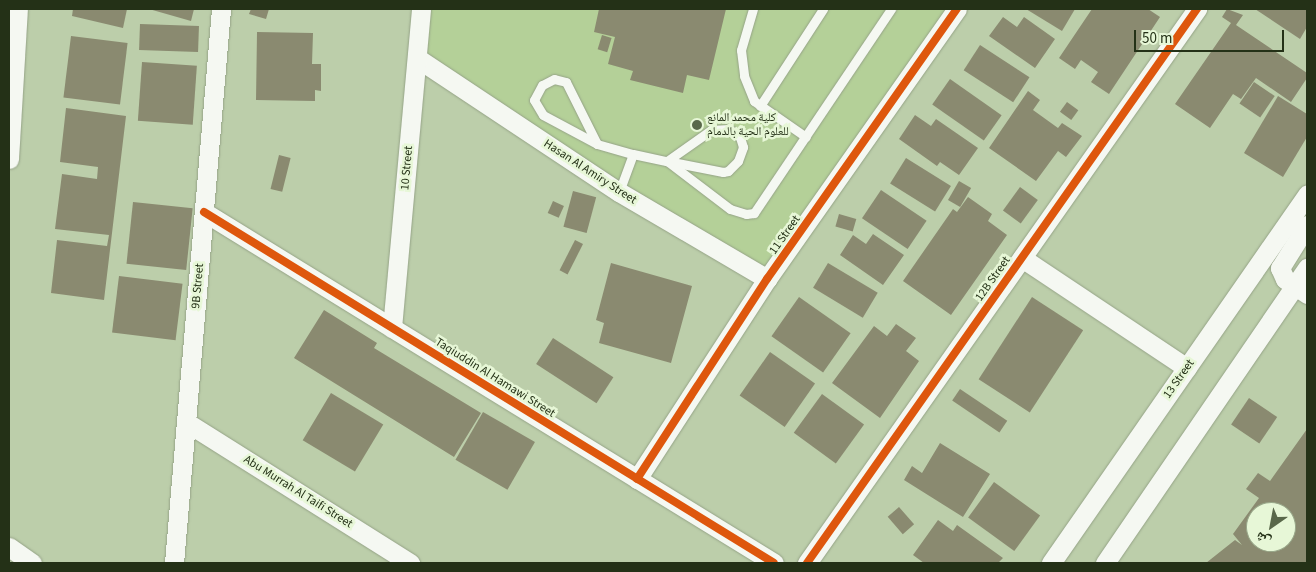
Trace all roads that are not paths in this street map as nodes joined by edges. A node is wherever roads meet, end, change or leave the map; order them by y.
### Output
1 (18, 9) edge
2 (221, 9) edge
3 (421, 9) edge
4 (753, 9) edge
5 (823, 9) edge
6 (891, 9) edge
7 (957, 9) edge
8 (1197, 9) edge
9 (417, 58) junction
10 (760, 106) junction
11 (806, 137) junction
12 (596, 144) junction
13 (633, 154) junction
14 (9, 159) edge
15 (667, 161) junction
16 (619, 192) junction
17 (1307, 194) edge
18 (204, 212) junction
19 (1307, 225) edge
20 (1022, 258) junction
21 (1307, 268) edge
22 (767, 279) junction
23 (1301, 290) edge
24 (392, 328) junction
25 (1187, 368) junction
26 (186, 422) junction
27 (637, 479) junction
28 (9, 547) edge
29 (32, 563) edge
30 (174, 563) edge
31 (410, 563) edge
32 (774, 563) edge
33 (807, 563) edge
34 (1051, 563) edge
35 (1105, 563) edge

1 - 14 street
2 - 18 street, 9B Street
3 - 9 street, 10 Street
4 - 10 lane
5 - 10 lane
6 - 11 lane
7 - 22 street, 11 Street
8 - 20 street, 12B Street
9 - 16 street, Hasan Al Amiry Street
9 - 24 street, 10 Street
10 - 11 lane
11 - 15 lane
12 - 12 lane
12 - 13 lane
13 - 15 lane
13 - 16 lane
15 - 15 lane
16 - 22 street, Hasan Al Amiry Street
17 - 25 street, 13 Street
18 - 24 street, Taqiuddin Al Hamawi Street
18 - 26 street, 9B Street
19 - 23 street
20 - 25 street
20 - 33 street, 12B Street
21 - 23 street
22 - 27 street, 11 Street
23 - 35 street
24 - 27 street, Taqiuddin Al Hamawi Street
25 - 34 street, 13 Street
26 - 30 street, 9B Street
26 - 31 street, Abu Murrah Al Taifi Street
27 - 32 street, Taqiuddin Al Hamawi Street
28 - 29 street

